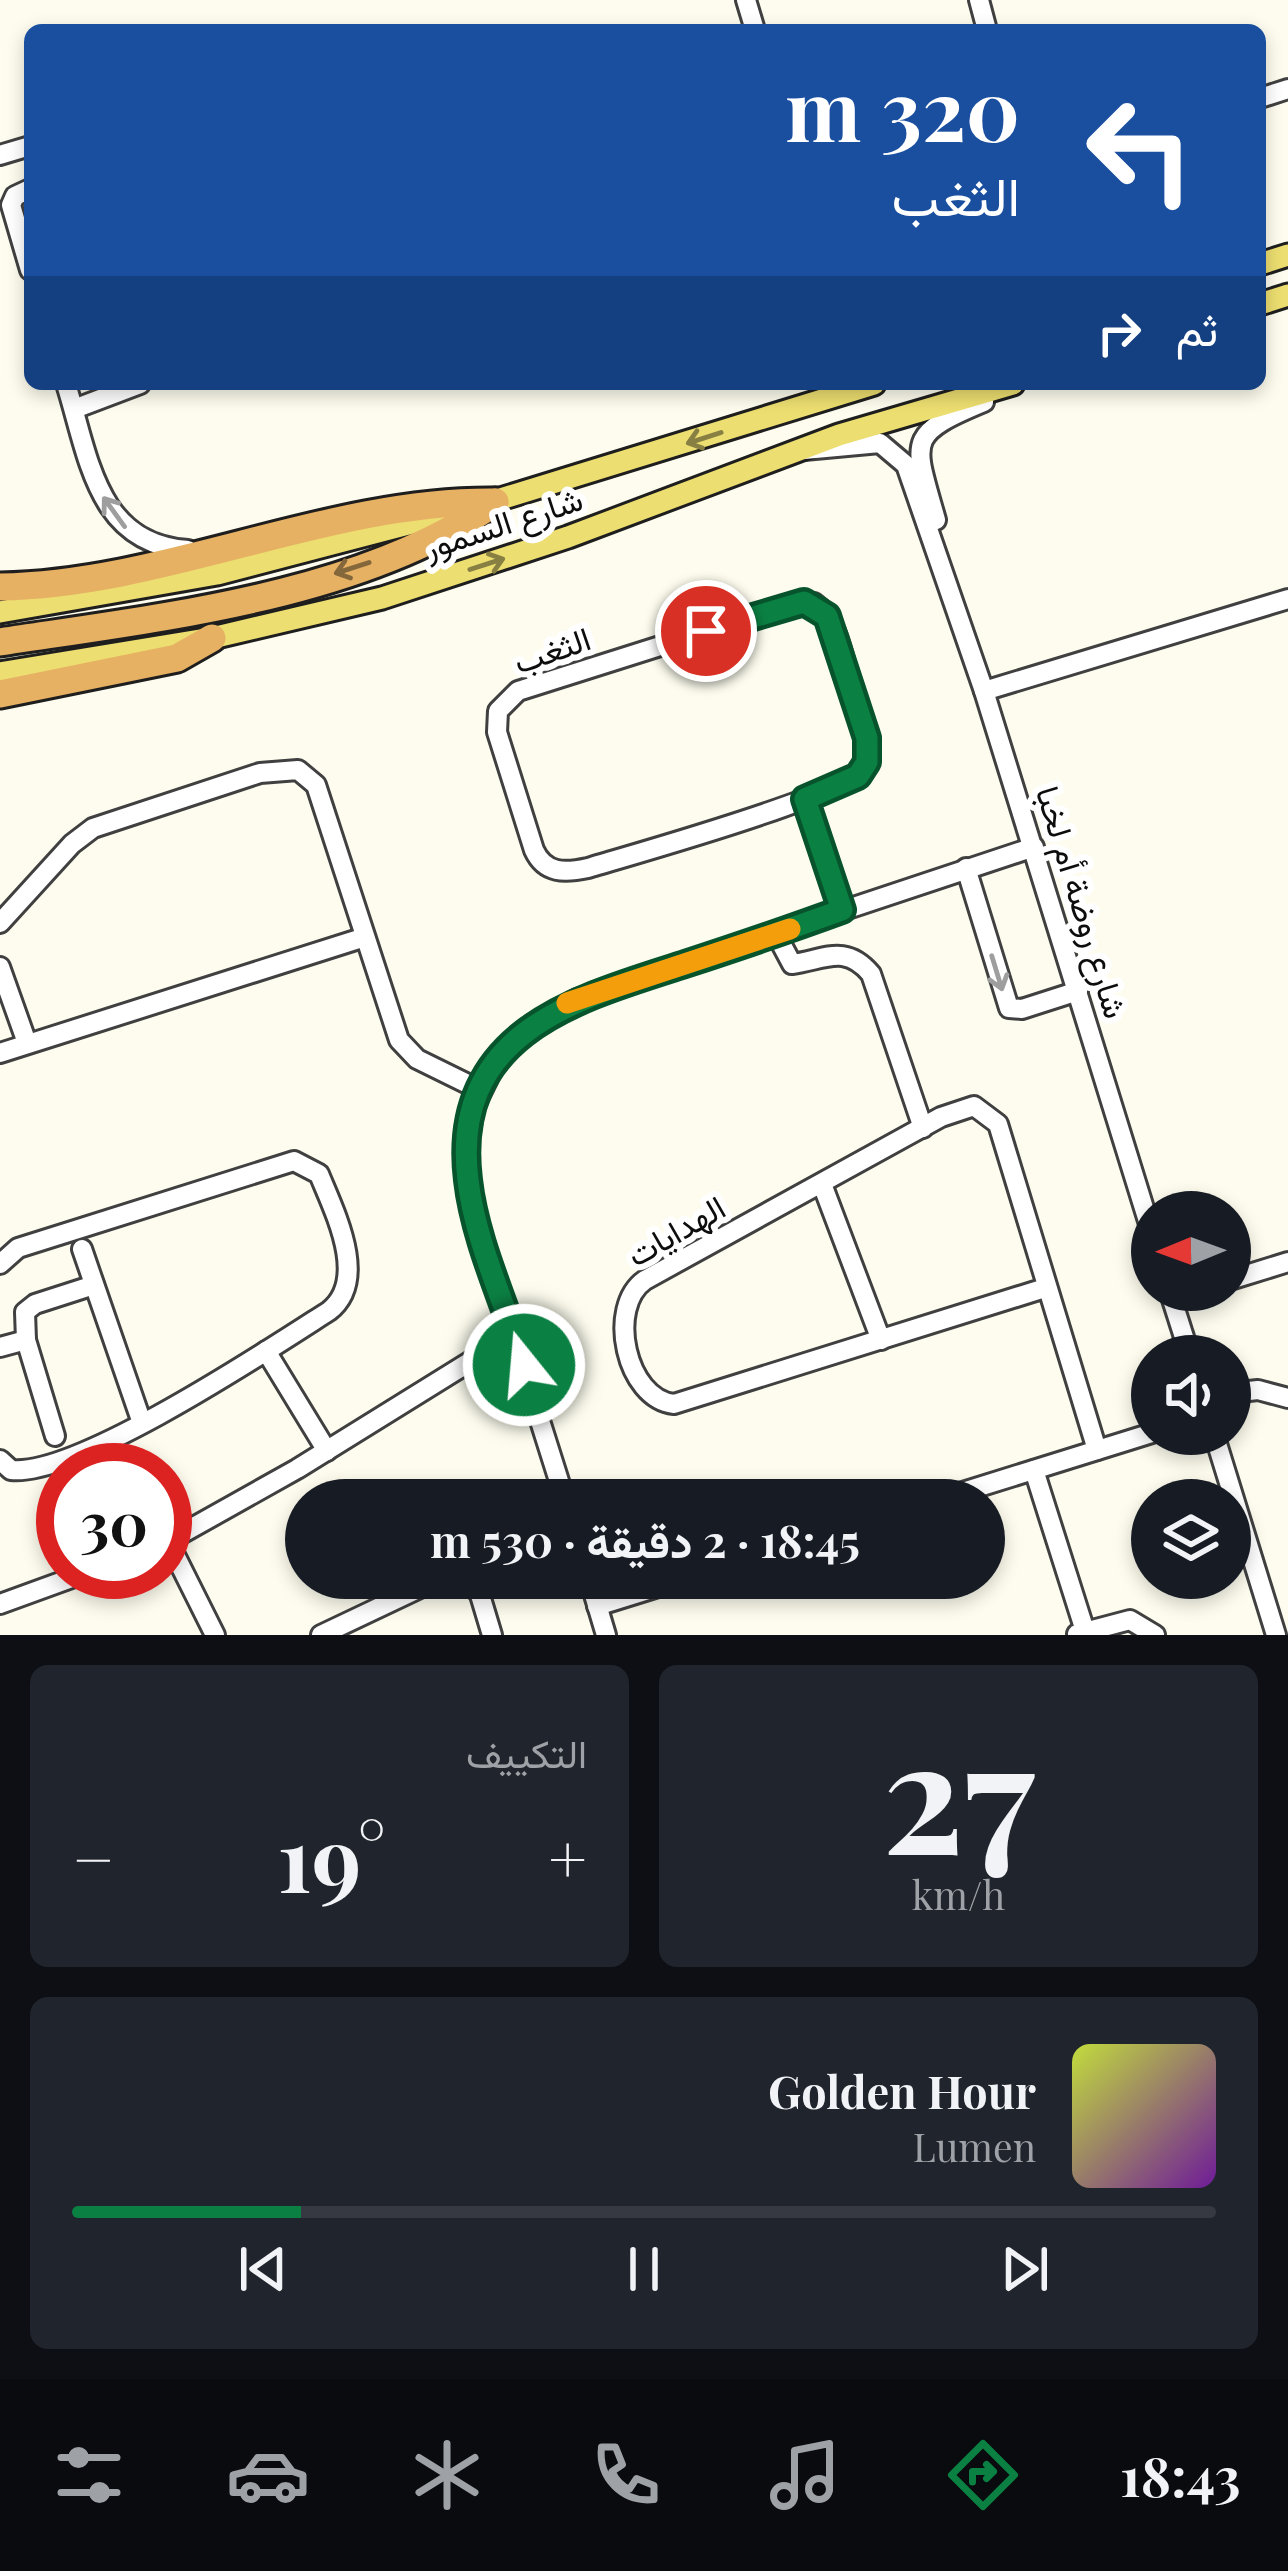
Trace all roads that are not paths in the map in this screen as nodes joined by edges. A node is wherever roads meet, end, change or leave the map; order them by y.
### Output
1 (24, 192) edge
2 (24, 240) edge
3 (68, 390) edge
4 (124, 390) edge
5 (826, 390) edge
6 (854, 390) edge
7 (993, 390) edge
8 (1000, 390) edge
9 (815, 402) junction
10 (74, 409) junction
11 (800, 448) junction
12 (495, 502) junction
13 (216, 551) junction
14 (0, 587) edge
15 (951, 589) junction
16 (1288, 599) edge
17 (0, 612) edge
18 (212, 638) junction
19 (0, 642) edge
20 (0, 673) edge
21 (984, 691) junction
22 (0, 694) edge
23 (805, 799) junction
24 (1034, 847) junction
25 (966, 868) junction
26 (842, 910) junction
27 (0, 923) edge
28 (776, 934) junction
29 (362, 938) junction
30 (0, 967) edge
31 (1078, 991) junction
32 (28, 1043) junction
33 (0, 1053) edge
34 (480, 1090) junction
35 (923, 1128) junction
36 (822, 1184) junction
37 (1139, 1191) edge
38 (82, 1249) dead end
39 (1288, 1262) edge
40 (0, 1264) edge
41 (1251, 1273) edge
42 (94, 1285) junction
43 (1045, 1288) junction
44 (510, 1319) junction
45 (26, 1340) junction
46 (880, 1340) junction
47 (0, 1347) edge
48 (266, 1351) junction
49 (1251, 1391) edge
50 (1288, 1399) edge
51 (142, 1424) junction
52 (55, 1436) dead end
53 (1131, 1439) edge
54 (1097, 1450) junction
55 (327, 1451) junction
56 (1220, 1455) edge
57 (0, 1460) edge
58 (1034, 1470) junction
59 (559, 1479) edge
60 (1005, 1479) edge
61 (192, 1528) edge
62 (192, 1590) edge
63 (36, 1591) edge
64 (396, 1599) edge
65 (480, 1599) edge
66 (595, 1599) edge
67 (620, 1599) edge
68 (0, 1604) edge
69 (597, 1606) junction
70 (1079, 1633) edge
71 (215, 1635) edge
72 (320, 1635) edge
73 (492, 1635) edge
74 (606, 1635) edge
75 (1155, 1635) edge
76 (1276, 1635) edge

1 - 2 street
3 - 10 street
4 - 10 street
5 - 9 street
6 - 9 main road, شارع السمور
7 - 11 main road, شارع السمور
8 - 15 street, شارع روضة أم لخبا
9 -> 12 main road, شارع السمور
13 -> 10 street
11 - 15 street, شارع روضة أم لخبا
18 -> 11 main road, شارع السمور
12 - 13 highway
12 - 17 main road, شارع السمور
12 -> 19 highway
13 - 14 highway
15 - 21 street, شارع روضة أم لخبا
16 - 21 street
18 - 20 main road, شارع السمور
18 - 22 highway
21 - 24 street, شارع روضة أم لخبا
23 - 23 street, الثغب
23 - 26 street
24 - 25 street
24 - 31 street, شارع روضة أم لخبا
25 - 26 street
25 -> 31 street
26 - 28 street
27 - 29 street
28 - 34 street
28 - 35 street
29 - 32 street
29 - 34 street
30 - 32 street
31 - 37 street, شارع روضة أم لخبا
32 - 33 street
34 - 44 street
35 - 36 street, الهدايات
35 - 43 street, الهدايات
36 - 46 street
36 - 46 street, الهدايات
38 - 42 street
39 - 41 street
40 - 48 street
42 - 45 street
42 - 51 street
43 - 46 street, الهدايات
43 - 54 street, الهدايات
44 - 55 street
44 - 59 street
45 - 47 street
45 - 52 street
48 - 51 street
48 - 55 street
49 - 50 street
51 - 57 street
53 - 54 street
54 - 58 street
55 - 61 street
56 - 76 street
58 - 60 street
58 - 70 street
62 - 71 street
63 - 68 street
64 - 72 street
65 - 73 street
66 - 69 street
67 - 69 street
69 - 74 street
70 - 75 street

